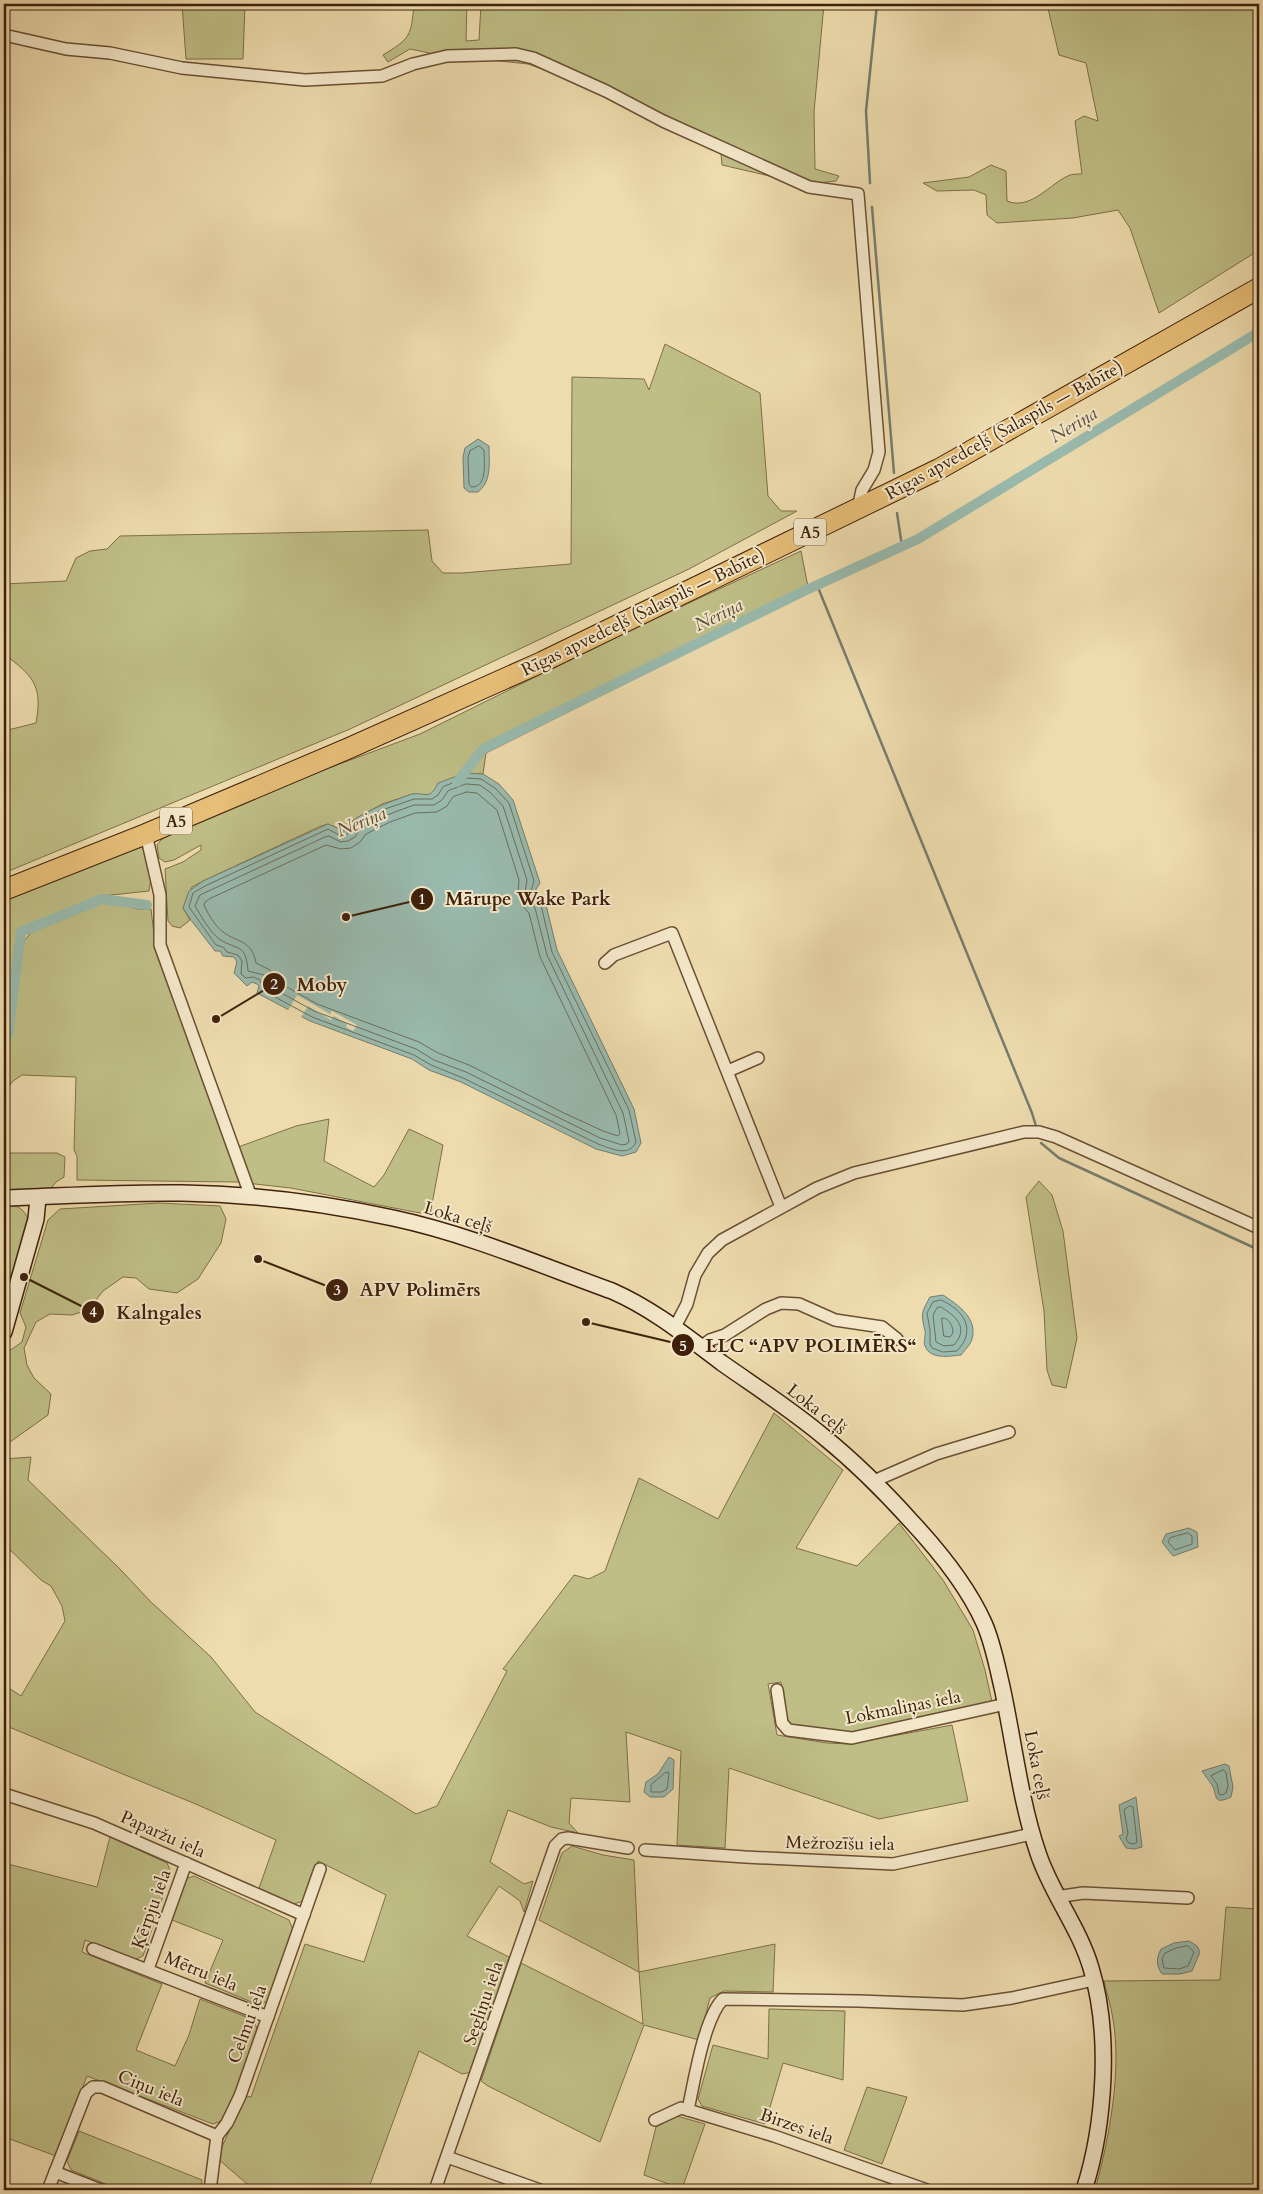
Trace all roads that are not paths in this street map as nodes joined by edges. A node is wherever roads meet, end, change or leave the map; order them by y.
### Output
1 (4, 35) edge
2 (1259, 288) edge
3 (858, 509) junction
4 (146, 834) junction
5 (4, 890) edge
6 (604, 963) dead end
7 (758, 1058) dead end
8 (728, 1071) junction
9 (251, 1197) junction
10 (4, 1198) edge
11 (38, 1198) junction
12 (782, 1207) junction
13 (1259, 1228) edge
14 (675, 1326) junction
15 (4, 1332) edge
16 (897, 1339) dead end
17 (701, 1348) junction
18 (1009, 1432) dead end
19 (874, 1481) junction
20 (777, 1690) dead end
21 (1006, 1704) junction
22 (4, 1794) edge
23 (1032, 1834) junction
24 (628, 1848) dead end
25 (645, 1850) dead end
26 (186, 1863) junction
27 (320, 1869) dead end
28 (1056, 1897) junction
29 (1188, 1898) dead end
30 (304, 1915) junction
31 (93, 1949) dead end
32 (148, 1969) junction
33 (1094, 1980) junction
34 (268, 2017) junction
35 (688, 2110) junction
36 (655, 2120) dead end
37 (217, 2136) junction
38 (447, 2157) junction
39 (55, 2172) junction
40 (48, 2190) edge
41 (101, 2190) edge
42 (210, 2190) edge
43 (435, 2190) edge
44 (540, 2190) edge
45 (927, 2190) edge
46 (1084, 2190) edge

1 - 3 street
2 - 3 highway, Rīgas apvedceļš (Salaspils — Babīte) / A5
3 - 4 highway, Rīgas apvedceļš (Salaspils — Babīte) / A5
4 - 5 highway, Rīgas apvedceļš (Salaspils — Babīte) / A5
4 - 9 street
6 - 8 street
7 - 8 street
8 - 12 street
9 - 11 main road, Loka ceļš
9 - 14 main road, Loka ceļš
10 - 11 main road, Loka ceļš
11 - 15 main road
12 - 13 street
12 - 14 street
14 - 17 main road, Loka ceļš
16 - 17 street
17 - 19 main road, Loka ceļš
18 - 19 street
19 - 21 main road, Loka ceļš
20 - 21 street, Lokmaliņas iela
21 - 23 main road, Loka ceļš
22 - 26 street, Paparžu iela
23 - 25 street, Mežrozīšu iela
23 - 28 main road, Loka ceļš
24 - 38 street, Segliņu iela
26 - 30 street, Paparžu iela
26 - 32 street, Ķērpju iela
27 - 30 street, Celmu iela
28 - 29 street
28 - 33 main road, Loka ceļš
30 - 34 street, Celmu iela
31 - 32 street, Ķērpju iela
32 - 34 street, Mētru iela
33 - 35 street
33 - 46 main road, Loka ceļš
34 - 37 street, Celmu iela
35 - 36 street
35 - 45 street, Birzes iela
37 - 39 street, Ciņu iela
37 - 42 street, Celmu iela
38 - 43 street, Segliņu iela
38 - 44 street
39 - 40 street, Ciņu iela
39 - 41 street

